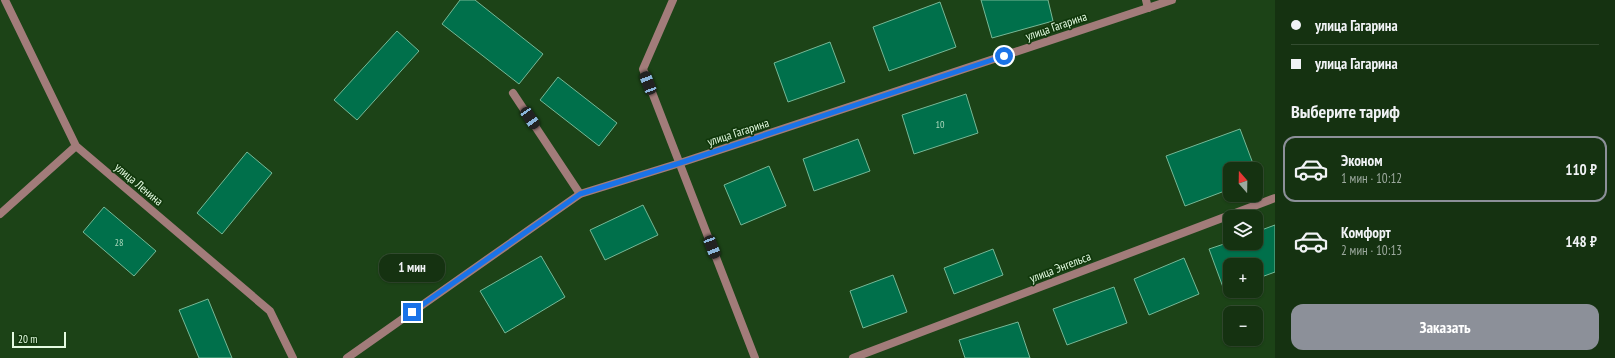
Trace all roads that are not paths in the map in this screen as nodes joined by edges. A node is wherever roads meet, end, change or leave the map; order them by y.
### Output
1 (5, 0) edge
2 (673, 0) edge
3 (1172, 0) edge
4 (1147, 4) edge
5 (513, 93) dead end
6 (76, 146) junction
7 (680, 163) junction
8 (580, 194) junction
9 (1275, 198) edge
10 (0, 214) edge
11 (294, 358) edge
12 (347, 358) edge
13 (755, 358) edge
14 (853, 358) edge

1 - 6 street, улица Ленина
2 - 7 street
3 - 4 street, улица Гагарина
4 - 7 street, улица Гагарина
5 - 8 street
6 - 10 street
6 - 11 street, улица Ленина
7 - 8 street, улица Гагарина
7 - 13 street
8 - 12 street, улица Гагарина
9 - 14 street, улица Энгельса

